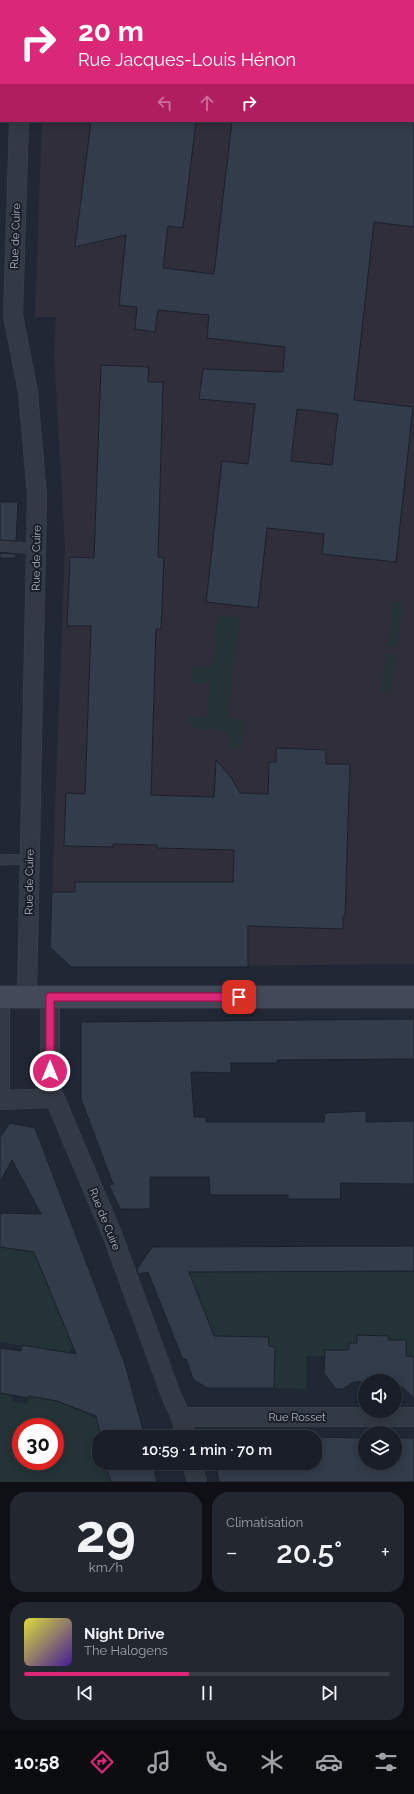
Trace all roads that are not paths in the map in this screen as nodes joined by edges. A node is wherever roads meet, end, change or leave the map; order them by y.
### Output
1 (19, 122) edge
2 (0, 546) edge
3 (36, 549) junction
4 (30, 859) junction
5 (0, 860) edge
6 (0, 997) edge
7 (27, 997) junction
8 (50, 997) junction
9 (414, 997) edge
10 (0, 1086) edge
11 (54, 1098) junction
12 (0, 1100) edge
13 (181, 1417) junction
14 (414, 1417) edge
15 (184, 1430) edge
16 (194, 1470) edge
17 (197, 1482) edge

1 - 3 street, Rue de Cuire
2 - 3 lane
3 - 4 street, Rue de Cuire
4 - 5 lane
4 - 7 street, Rue de Cuire
6 - 7 street
6 - 10 street
7 - 8 street
8 - 9 street
8 - 11 street, Rue de Cuire
11 - 12 street
11 - 13 street, Rue de Cuire
13 - 14 street, Rue Rosset
13 - 15 street, Rue de Cuire
16 - 17 street

